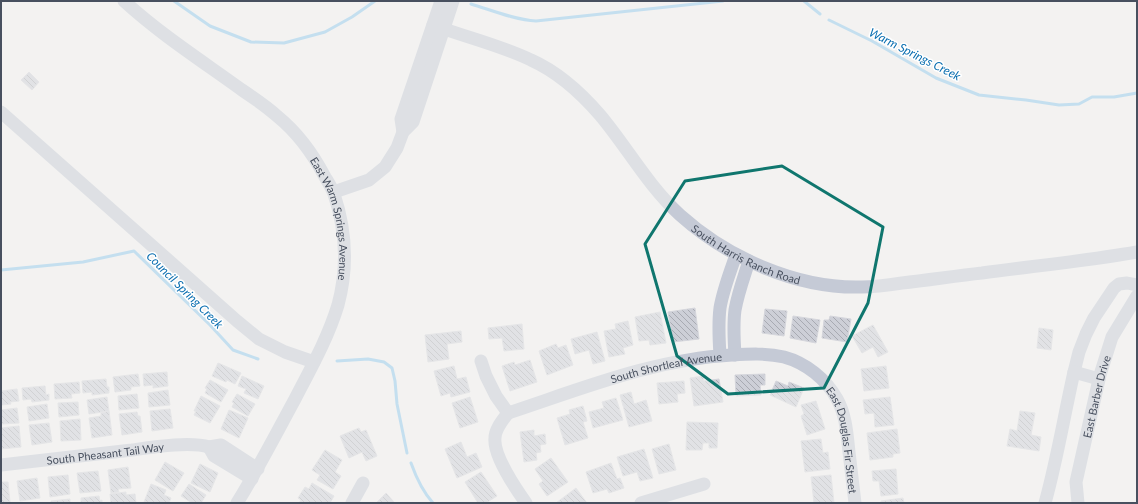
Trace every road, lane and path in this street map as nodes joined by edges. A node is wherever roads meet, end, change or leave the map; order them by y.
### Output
1 (124, 1) edge
2 (441, 1) edge
3 (453, 1) edge
4 (438, 27) junction
5 (1, 112) edge
6 (334, 192) junction
7 (1137, 252) edge
8 (736, 255) junction
9 (749, 261) junction
10 (1137, 285) edge
11 (1137, 296) edge
12 (735, 354) junction
13 (720, 355) junction
14 (482, 361) dead end
15 (314, 362) junction
16 (1074, 372) junction
17 (1100, 379) junction
18 (823, 380) joint
19 (508, 413) junction
20 (1, 465) edge
21 (255, 474) junction
22 (363, 483) dead end
23 (704, 484) dead end
24 (237, 503) edge
25 (352, 503) edge
26 (526, 503) edge
27 (641, 503) edge
28 (855, 503) edge
29 (1045, 503) edge
30 (1078, 503) edge

1 - 6 street, East Warm Springs Avenue
2 - 4 street
3 - 4 street
4 - 6 street
4 - 8 street, South Harris Ranch Road
5 - 15 street
6 - 15 street, East Warm Springs Avenue
7 - 9 street, South Harris Ranch Road
8 - 9 street, South Harris Ranch Road
8 - 13 street
9 - 12 street
10 - 16 street
11 - 17 street, East Barber Drive
12 - 13 street, South Shortleaf Avenue
12 - 18 street, South Shortleaf Avenue
13 - 19 street, South Shortleaf Avenue
14 - 19 street
15 - 21 street, East Warm Springs Avenue
16 - 17 street
16 - 29 street
17 - 30 street, East Barber Drive
18 - 28 street, East Douglas Fir Street
19 - 26 street
20 - 21 street, South Pheasant Tail Way
21 - 24 street, East Warm Springs Avenue
22 - 25 street
23 - 27 street

